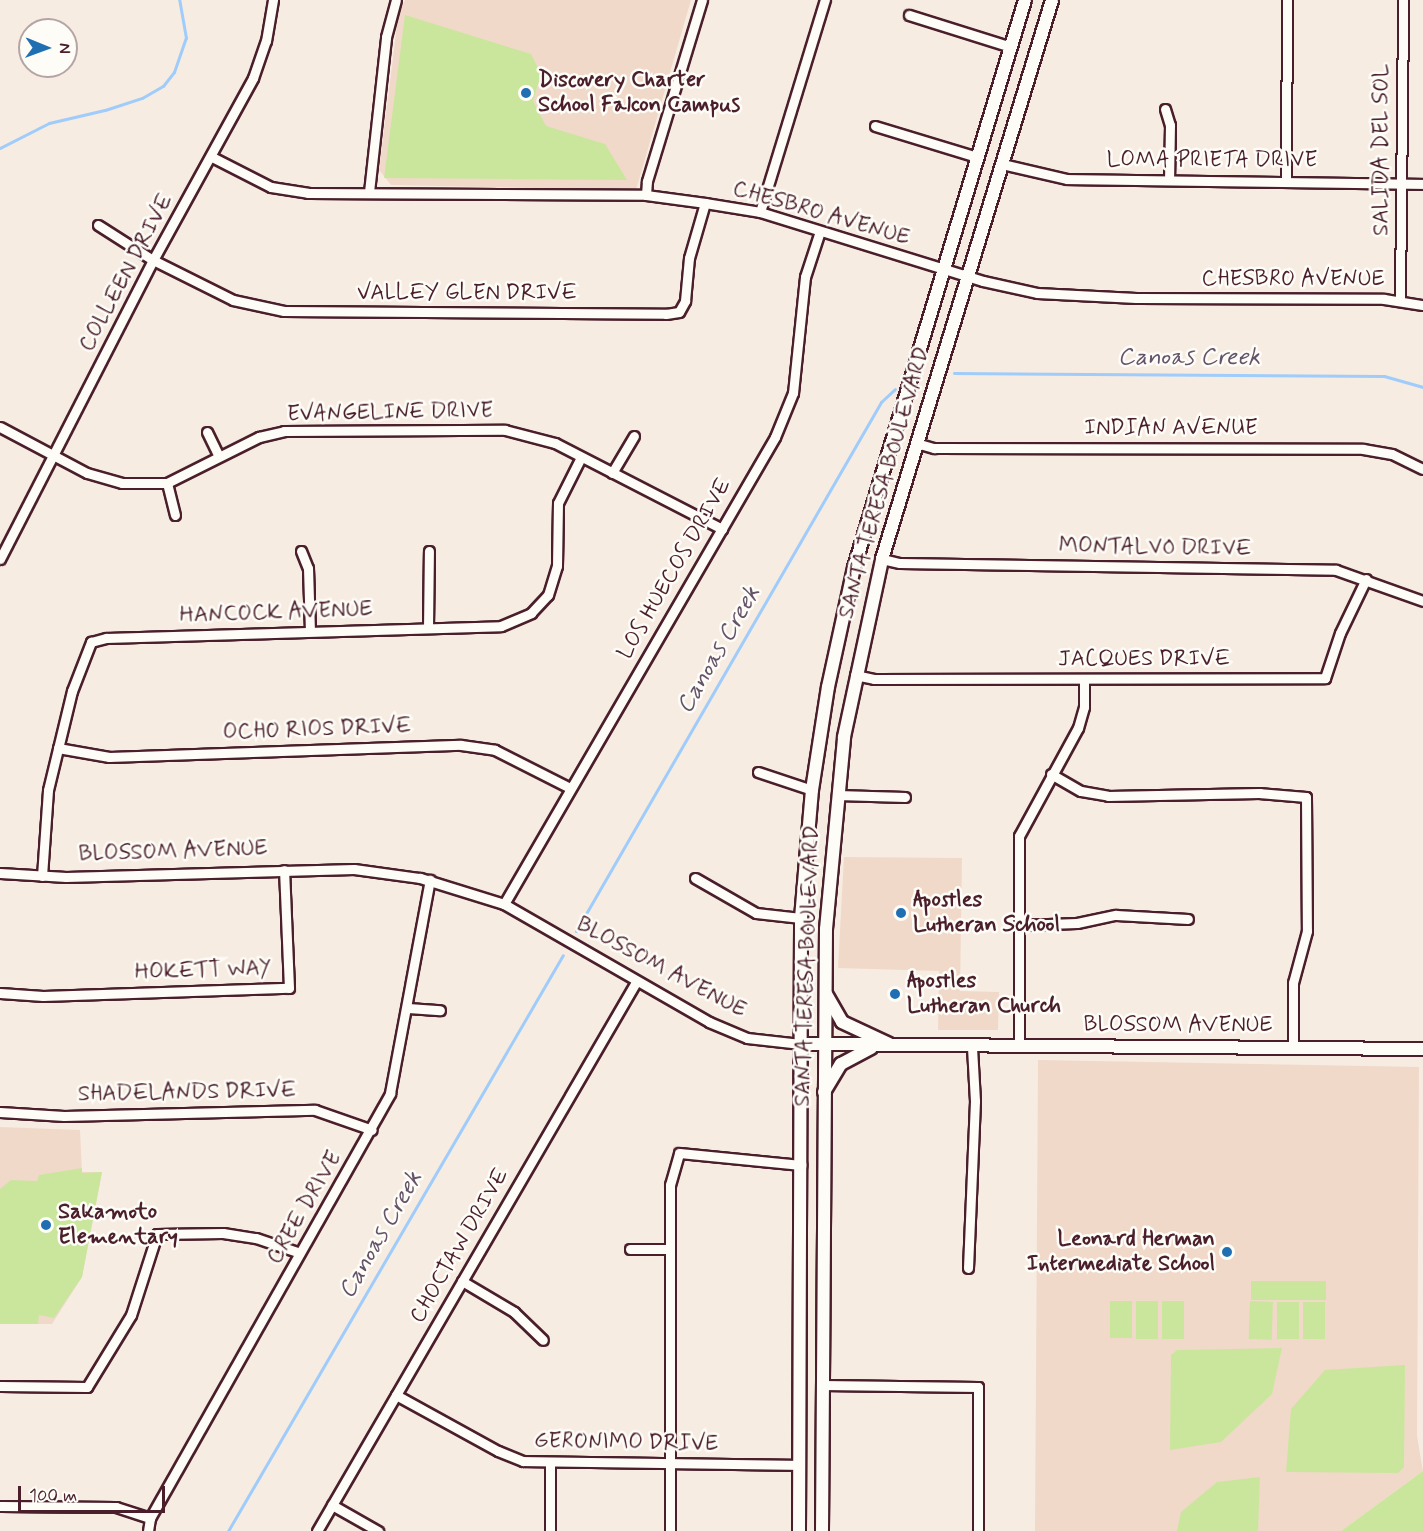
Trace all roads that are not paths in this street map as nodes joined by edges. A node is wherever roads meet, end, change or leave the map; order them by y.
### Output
1 (273, 0) edge
2 (396, 0) edge
3 (702, 0) edge
4 (825, 0) edge
5 (1025, 0) edge
6 (1052, 0) edge
7 (1287, 0) edge
8 (1402, 0) edge
9 (909, 15) dead end
10 (1011, 46) junction
11 (1165, 109) dead end
12 (875, 126) dead end
13 (212, 157) junction
14 (977, 157) junction
15 (1002, 164) junction
16 (1169, 180) junction
17 (1286, 181) junction
18 (1402, 182) junction
19 (1423, 184) edge
20 (369, 192) junction
21 (646, 195) junction
22 (705, 203) junction
23 (760, 212) junction
24 (98, 225) dead end
25 (820, 231) junction
26 (153, 260) junction
27 (943, 269) junction
28 (967, 276) junction
29 (1400, 300) junction
30 (1423, 305) edge
31 (0, 428) edge
32 (207, 432) dead end
33 (634, 436) dead end
34 (916, 443) junction
35 (54, 455) junction
36 (218, 456) junction
37 (581, 456) junction
38 (1423, 469) edge
39 (612, 473) junction
40 (167, 483) junction
41 (175, 515) dead end
42 (722, 529) junction
43 (301, 551) dead end
44 (429, 552) dead end
45 (0, 559) edge
46 (882, 559) junction
47 (1366, 579) junction
48 (1423, 601) edge
49 (428, 628) junction
50 (310, 632) junction
51 (855, 675) junction
52 (1084, 680) junction
53 (58, 748) junction
54 (758, 772) dead end
55 (1051, 774) junction
56 (570, 788) junction
57 (812, 790) junction
58 (837, 795) junction
59 (905, 797) dead end
60 (284, 870) junction
61 (0, 873) edge
62 (42, 876) junction
63 (695, 878) dead end
64 (430, 880) junction
65 (504, 904) junction
66 (801, 918) junction
67 (1188, 919) dead end
68 (1018, 925) junction
69 (636, 982) junction
70 (824, 990) junction
71 (0, 993) edge
72 (408, 1008) junction
73 (440, 1011) dead end
74 (801, 1044) junction
75 (824, 1045) junction
76 (875, 1046) junction
77 (893, 1046) junction
78 (1018, 1046) junction
79 (972, 1047) junction
80 (1293, 1047) junction
81 (1423, 1049) edge
82 (824, 1093) junction
83 (0, 1112) edge
84 (372, 1130) junction
85 (801, 1165) junction
86 (630, 1249) dead end
87 (670, 1250) junction
88 (300, 1253) junction
89 (968, 1268) dead end
90 (462, 1281) junction
91 (543, 1340) dead end
92 (822, 1384) junction
93 (0, 1386) edge
94 (396, 1395) junction
95 (670, 1463) junction
96 (550, 1464) junction
97 (800, 1464) junction
98 (332, 1505) junction
99 (0, 1506) edge
100 (150, 1518) junction
101 (148, 1531) edge
102 (318, 1531) edge
103 (378, 1531) edge
104 (550, 1531) edge
105 (670, 1531) edge
106 (799, 1531) edge
107 (822, 1531) edge
108 (978, 1531) edge

1 - 13 street, COLLEEN DRIVE
2 - 20 street
3 - 21 street
4 - 23 street
5 - 10 main road, SANTA TERESA BOULEVARD
6 - 15 main road, SANTA TERESA BOULEVARD
7 - 17 street
8 - 18 street, SALIDA DEL SOL
9 - 10 street
10 - 14 main road, SANTA TERESA BOULEVARD
11 - 16 street
12 - 14 street
13 - 20 street, CHESBRO AVENUE
13 - 26 street, COLLEEN DRIVE
14 - 27 main road, SANTA TERESA BOULEVARD
15 - 16 street, LOMA PRIETA DRIVE
15 - 28 main road, SANTA TERESA BOULEVARD
16 - 17 street, LOMA PRIETA DRIVE
17 - 18 street, LOMA PRIETA DRIVE
18 - 19 street, LOMA PRIETA DRIVE
18 - 29 street, SALIDA DEL SOL
20 - 21 street, CHESBRO AVENUE
21 - 22 street, CHESBRO AVENUE
22 - 23 street, CHESBRO AVENUE
22 - 26 street, VALLEY GLEN DRIVE
23 - 25 street, CHESBRO AVENUE
24 - 26 street
25 - 27 street, CHESBRO AVENUE
25 - 42 street, LOS HUECOS DRIVE
26 - 35 street, COLLEEN DRIVE
27 - 28 street, CHESBRO AVENUE
27 - 57 main road, SANTA TERESA BOULEVARD
28 - 29 street, CHESBRO AVENUE
28 - 34 main road, SANTA TERESA BOULEVARD
29 - 30 street, CHESBRO AVENUE
31 - 35 street, EVANGELINE DRIVE
32 - 36 street
33 - 39 street
34 - 38 street, INDIAN AVENUE
34 - 46 main road, SANTA TERESA BOULEVARD
35 - 40 street, EVANGELINE DRIVE
35 - 45 street, COLLEEN DRIVE
36 - 37 street, EVANGELINE DRIVE
36 - 40 street, EVANGELINE DRIVE
37 - 39 street, EVANGELINE DRIVE
37 - 49 street, HANCOCK AVENUE
39 - 42 street, EVANGELINE DRIVE
40 - 41 street
42 - 56 street, LOS HUECOS DRIVE
43 - 50 street
44 - 49 street
46 - 47 street, MONTALVO DRIVE
46 - 51 main road, SANTA TERESA BOULEVARD
47 - 48 street, MONTALVO DRIVE
47 - 52 street, JACQUES DRIVE
49 - 50 street, HANCOCK AVENUE
50 - 53 street, HANCOCK AVENUE
51 - 52 street, JACQUES DRIVE
51 - 58 main road, SANTA TERESA BOULEVARD
52 - 55 street
53 - 56 street, OCHO RIOS DRIVE
53 - 62 street, HANCOCK AVENUE
54 - 57 street
55 - 68 street
55 - 80 street
56 - 65 street, LOS HUECOS DRIVE
57 - 66 main road, SANTA TERESA BOULEVARD
58 - 59 street
58 - 70 main road, SANTA TERESA BOULEVARD
60 - 62 street, BLOSSOM AVENUE
60 - 64 street, BLOSSOM AVENUE
60 - 71 street, HOKETT WAY
61 - 62 street, BLOSSOM AVENUE
63 - 66 street
64 - 65 street, BLOSSOM AVENUE
64 - 72 street, CREE DRIVE
65 - 69 street, BLOSSOM AVENUE
66 - 74 main road, SANTA TERESA BOULEVARD
67 - 68 street
68 - 78 street
69 - 74 street, BLOSSOM AVENUE
69 - 90 street, CHOCTAW DRIVE
70 - 75 main road, SANTA TERESA BOULEVARD
70 - 77 main road
72 - 73 street
72 - 84 street, CREE DRIVE
74 - 75 main road, BLOSSOM AVENUE
74 - 85 main road, SANTA TERESA BOULEVARD
75 - 76 main road, BLOSSOM AVENUE
75 - 82 main road, SANTA TERESA BOULEVARD
76 - 77 main road, BLOSSOM AVENUE
76 - 82 main road
77 - 79 main road, BLOSSOM AVENUE
78 - 79 main road, BLOSSOM AVENUE
78 - 80 main road, BLOSSOM AVENUE
79 - 89 street
80 - 81 main road, BLOSSOM AVENUE
82 - 92 main road, SANTA TERESA BOULEVARD
83 - 84 street, SHADELANDS DRIVE
84 - 88 street, CREE DRIVE
85 - 87 street
85 - 97 main road, SANTA TERESA BOULEVARD
86 - 87 street
87 - 95 street
88 - 93 street
88 - 100 street, CREE DRIVE
90 - 91 street
90 - 94 street, CHOCTAW DRIVE
92 - 107 main road, SANTA TERESA BOULEVARD
92 - 108 street
94 - 96 street, GERONIMO DRIVE
94 - 98 street, CHOCTAW DRIVE
95 - 96 street, GERONIMO DRIVE
95 - 97 street, GERONIMO DRIVE
95 - 105 street
96 - 104 street
97 - 106 main road, SANTA TERESA BOULEVARD
98 - 102 street, CHOCTAW DRIVE
98 - 103 street
99 - 100 street
100 - 101 street, CREE DRIVE

